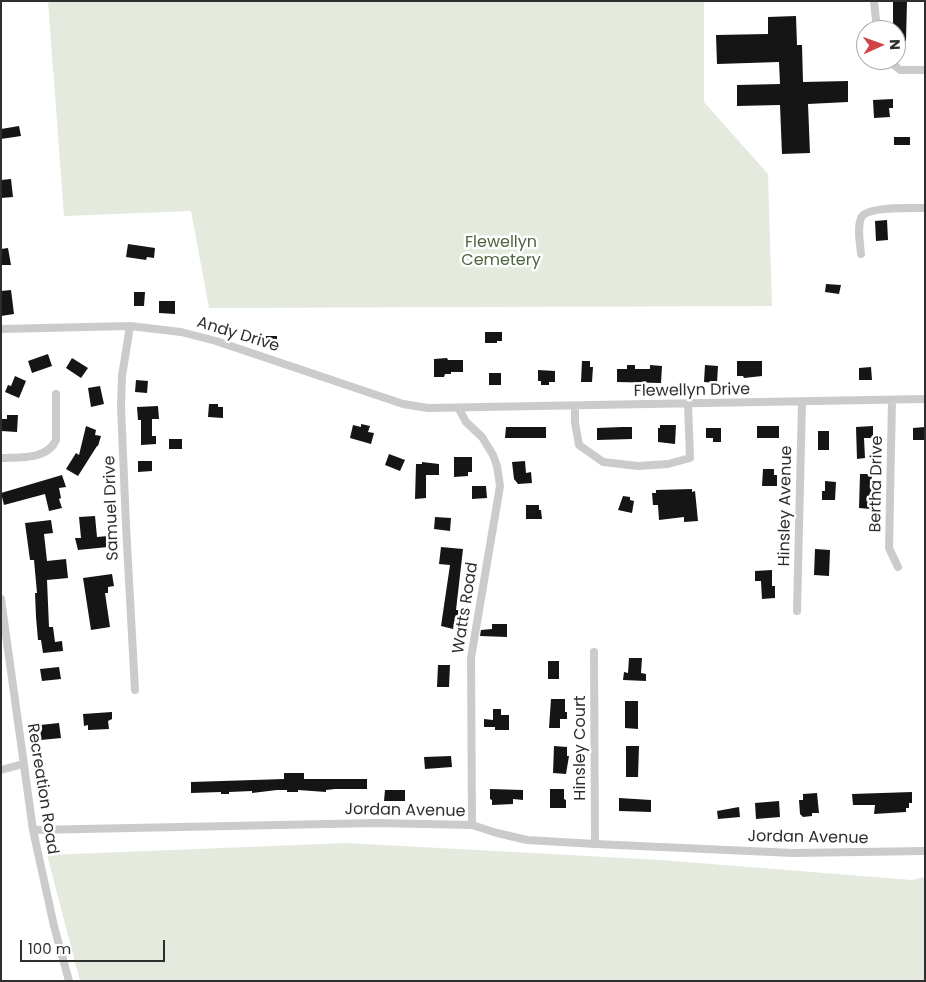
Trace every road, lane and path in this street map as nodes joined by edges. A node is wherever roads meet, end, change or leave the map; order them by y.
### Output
1 (874, 1) edge
2 (875, 20) edge
3 (906, 70) edge
4 (925, 70) edge
5 (925, 208) edge
6 (861, 254) dead end
7 (130, 326) junction
8 (1, 329) edge
9 (56, 394) dead end
10 (925, 399) edge
11 (892, 400) junction
12 (802, 402) junction
13 (688, 404) junction
14 (575, 406) junction
15 (459, 409) junction
16 (1, 458) edge
17 (898, 566) dead end
18 (1, 599) edge
19 (797, 611) dead end
20 (594, 652) dead end
21 (135, 690) dead end
22 (23, 764) junction
23 (1, 770) edge
24 (472, 825) junction
25 (33, 830) junction
26 (595, 844) junction
27 (925, 851) edge
28 (69, 981) edge

1 - 2 street
3 - 4 street
5 - 6 street
7 - 8 street, Andy Drive
7 - 15 street, Andy Drive
7 - 21 street, Samuel Drive
9 - 16 street
10 - 11 street, Flewellyn Drive
11 - 12 street, Flewellyn Drive
11 - 17 street, Bertha Drive
12 - 13 street, Flewellyn Drive
12 - 19 street, Hinsley Avenue
13 - 14 street, Flewellyn Drive
13 - 14 street
14 - 15 street, Flewellyn Drive
15 - 24 street, Watts Road
18 - 22 street, Recreation Road
20 - 26 street, Hinsley Court
22 - 23 street
22 - 25 street, Recreation Road
24 - 25 street, Jordan Avenue
24 - 26 street, Jordan Avenue
25 - 28 street, Recreation Road
26 - 27 street, Jordan Avenue

